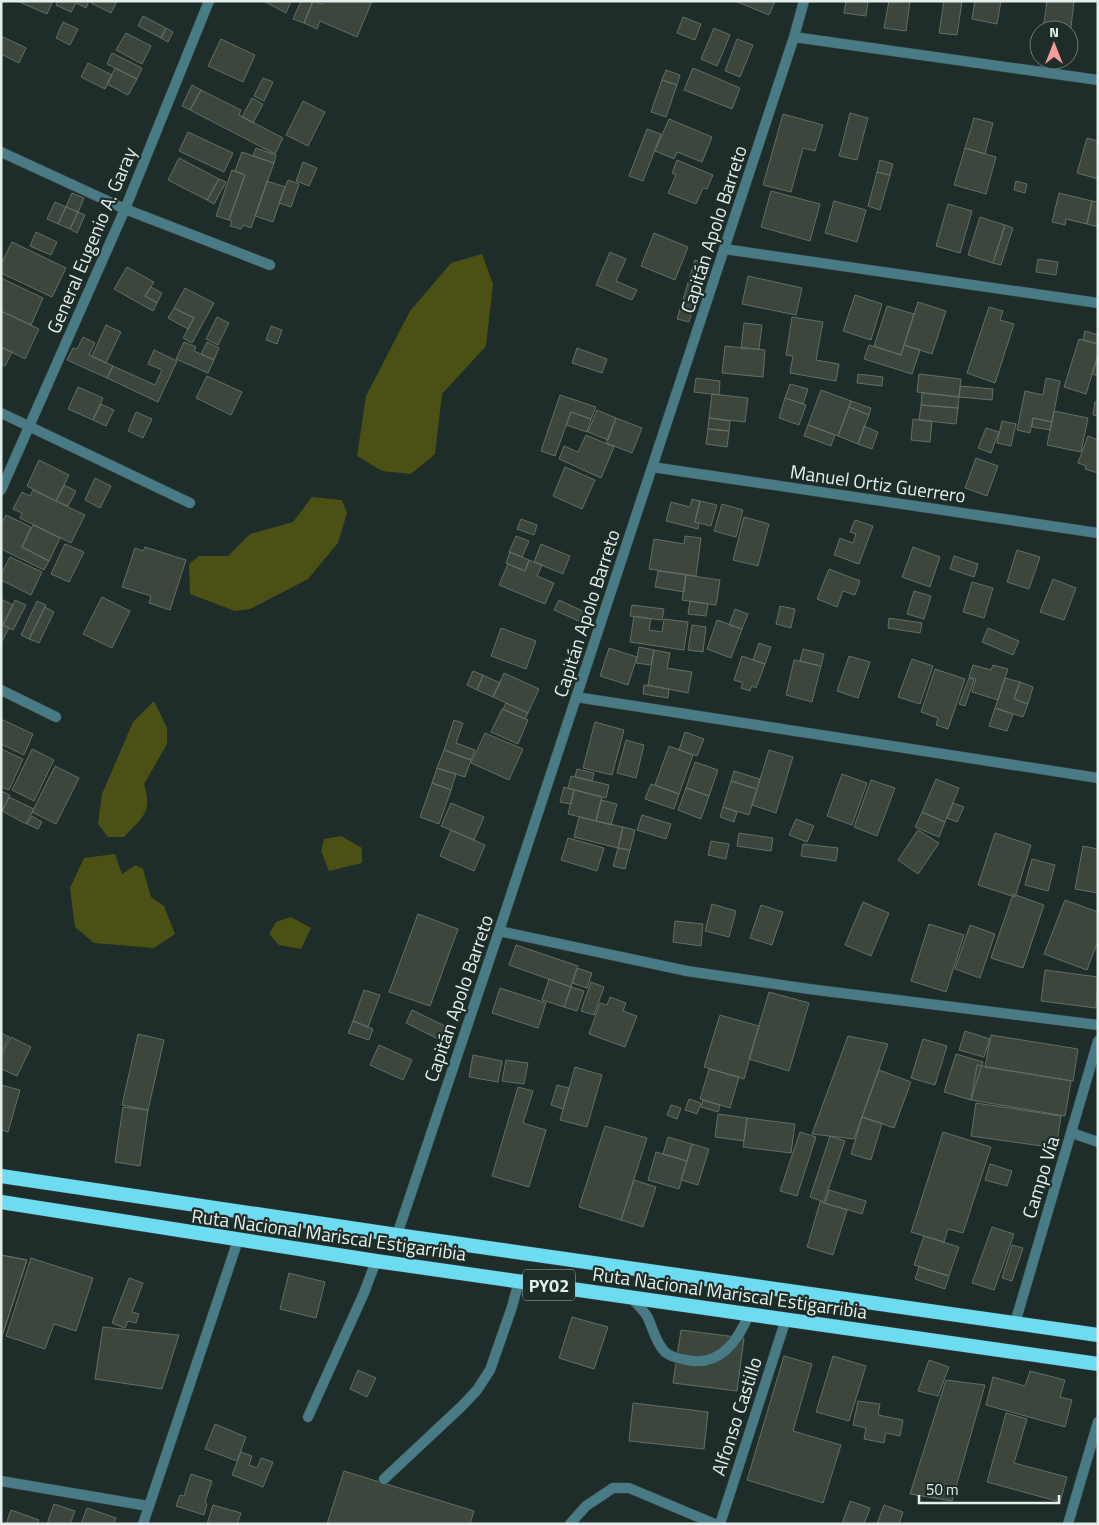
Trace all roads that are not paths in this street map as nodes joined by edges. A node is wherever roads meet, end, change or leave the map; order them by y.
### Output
1 (208, 1) edge
2 (804, 1) edge
3 (794, 37) junction
4 (1098, 80) edge
5 (1, 152) edge
6 (125, 209) junction
7 (724, 249) junction
8 (270, 265) dead end
9 (1098, 303) edge
10 (1, 413) edge
11 (30, 426) junction
12 (652, 467) junction
13 (1, 490) edge
14 (190, 503) dead end
15 (1098, 533) edge
16 (1, 690) edge
17 (576, 697) junction
18 (56, 717) dead end
19 (1098, 778) edge
20 (499, 931) junction
21 (1098, 1025) edge
22 (1098, 1041) edge
23 (1072, 1133) junction
24 (1098, 1142) edge
25 (1, 1176) edge
26 (1, 1202) edge
27 (397, 1235) junction
28 (238, 1240) junction
29 (376, 1260) junction
30 (519, 1281) junction
31 (630, 1297) junction
32 (749, 1314) junction
33 (786, 1319) junction
34 (1015, 1323) junction
35 (1098, 1335) edge
36 (1098, 1364) edge
37 (308, 1417) dead end
38 (1098, 1422) edge
39 (384, 1479) dead end
40 (1, 1481) edge
41 (148, 1506) junction
42 (142, 1524) edge
43 (570, 1524) edge
44 (715, 1524) edge
45 (720, 1524) edge
46 (1068, 1524) edge

1 - 6 street, General Eugenio A. Garay
2 - 3 street, Capitán Apolo Barreto
3 - 4 street
3 - 7 street, Capitán Apolo Barreto
5 - 6 street
6 - 8 street
6 - 11 street, General Eugenio A. Garay
7 - 9 street
7 - 12 street, Capitán Apolo Barreto
10 - 11 street
11 - 13 street, General Eugenio A. Garay
11 - 14 street
12 - 15 street, Manuel Ortiz Guerrero
12 - 17 street, Capitán Apolo Barreto
16 - 18 street
17 - 19 street
17 - 20 street, Capitán Apolo Barreto
20 - 21 street
20 - 27 street, Capitán Apolo Barreto
22 - 23 street, Campo Vía
23 - 24 street
23 - 34 street, Campo Vía
25 - 27 highway, Ruta Nacional Mariscal Estigarribia / PY02
26 - 28 highway, Ruta Nacional Mariscal Estigarribia / PY02
27 - 34 highway, Ruta Nacional Mariscal Estigarribia / PY02
28 - 29 highway, Ruta Nacional Mariscal Estigarribia / PY02
28 - 41 street
29 - 30 highway, Ruta Nacional Mariscal Estigarribia / PY02
29 - 37 street
30 - 31 highway, Ruta Nacional Mariscal Estigarribia / PY02
30 - 39 street
31 - 32 highway, Ruta Nacional Mariscal Estigarribia / PY02
31 - 32 street
32 - 33 highway, Ruta Nacional Mariscal Estigarribia / PY02
33 - 36 highway, Ruta Nacional Mariscal Estigarribia / PY02
33 - 45 street, Alfonso Castillo
34 - 35 highway, Ruta Nacional Mariscal Estigarribia / PY02
38 - 46 street
40 - 41 street
41 - 42 street
43 - 44 street

